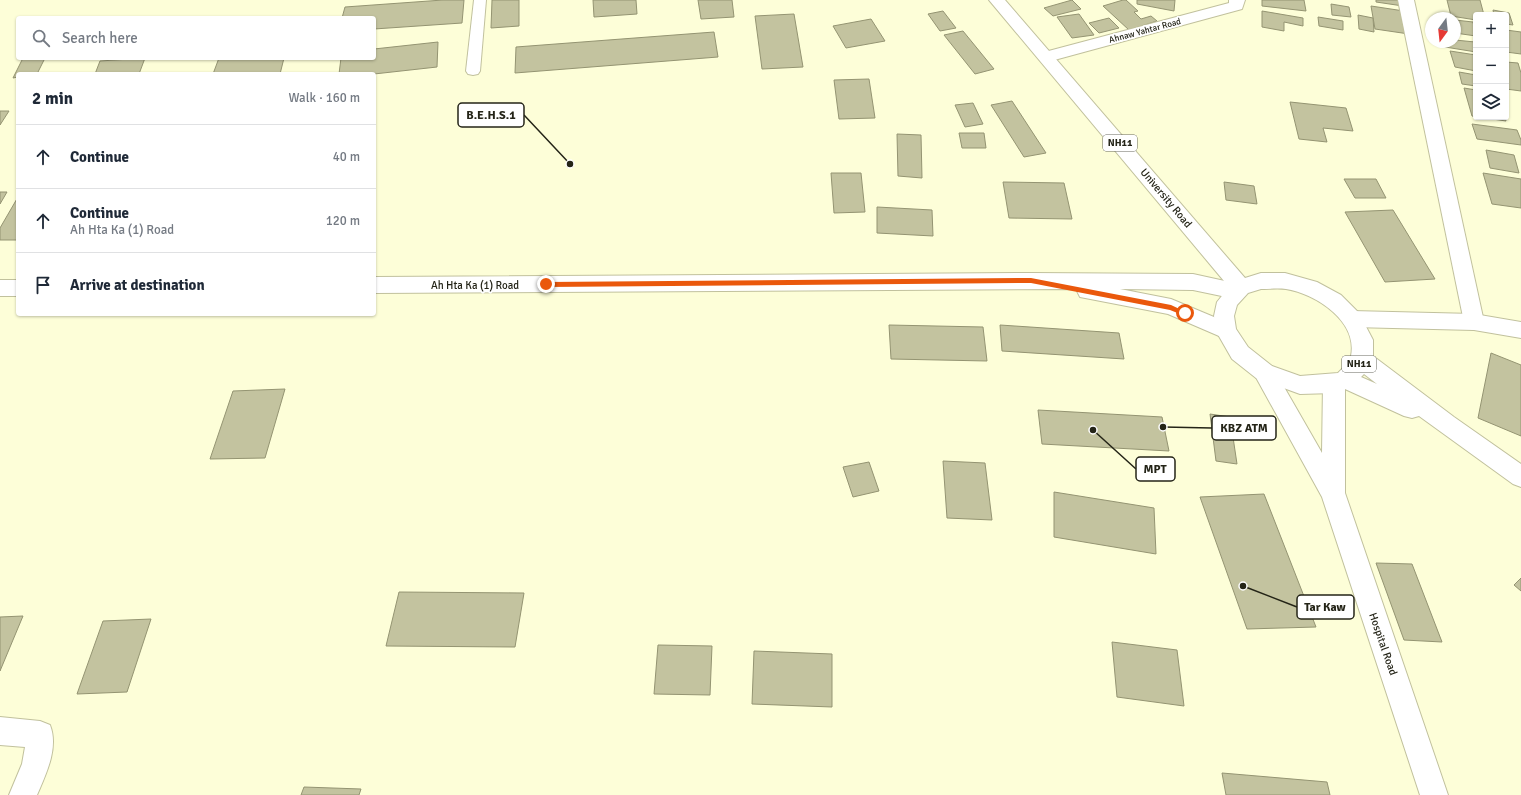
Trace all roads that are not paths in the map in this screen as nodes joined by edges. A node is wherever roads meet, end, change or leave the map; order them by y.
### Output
1 (480, 0) edge
2 (997, 0) edge
3 (1237, 0) edge
4 (1406, 0) edge
5 (1048, 57) junction
6 (473, 71) dead end
7 (1031, 281) junction
8 (376, 286) edge
9 (0, 288) edge
10 (16, 288) edge
11 (1239, 289) junction
12 (1352, 319) junction
13 (1474, 322) junction
14 (1521, 330) edge
15 (1226, 332) junction
16 (1362, 360) junction
17 (1264, 372) junction
18 (1340, 382) junction
19 (1446, 424) junction
20 (1521, 477) edge
21 (1333, 494) junction
22 (0, 731) edge
23 (23, 795) edge
24 (1434, 795) edge

1 - 6 lane
2 - 5 main road, University Road / NH11
3 - 5 main road, Ahnaw Yahtar Road
4 - 13 main road
5 - 11 main road, University Road / NH11
7 - 8 main road, Ah Hta Ka (1) Road
7 - 11 main road
7 - 15 main road
9 - 10 main road
11 - 12 main road, NH11
11 - 15 main road
12 - 13 main road
12 - 16 main road, NH11
13 - 14 main road
15 - 17 main road, NH11
16 - 18 main road, NH11
16 - 19 main road, NH11
17 - 18 main road, NH11
17 - 21 main road
18 - 19 main road, NH11
18 - 21 main road
19 - 20 main road, NH11
21 - 24 main road, Hospital Road
22 - 23 main road

